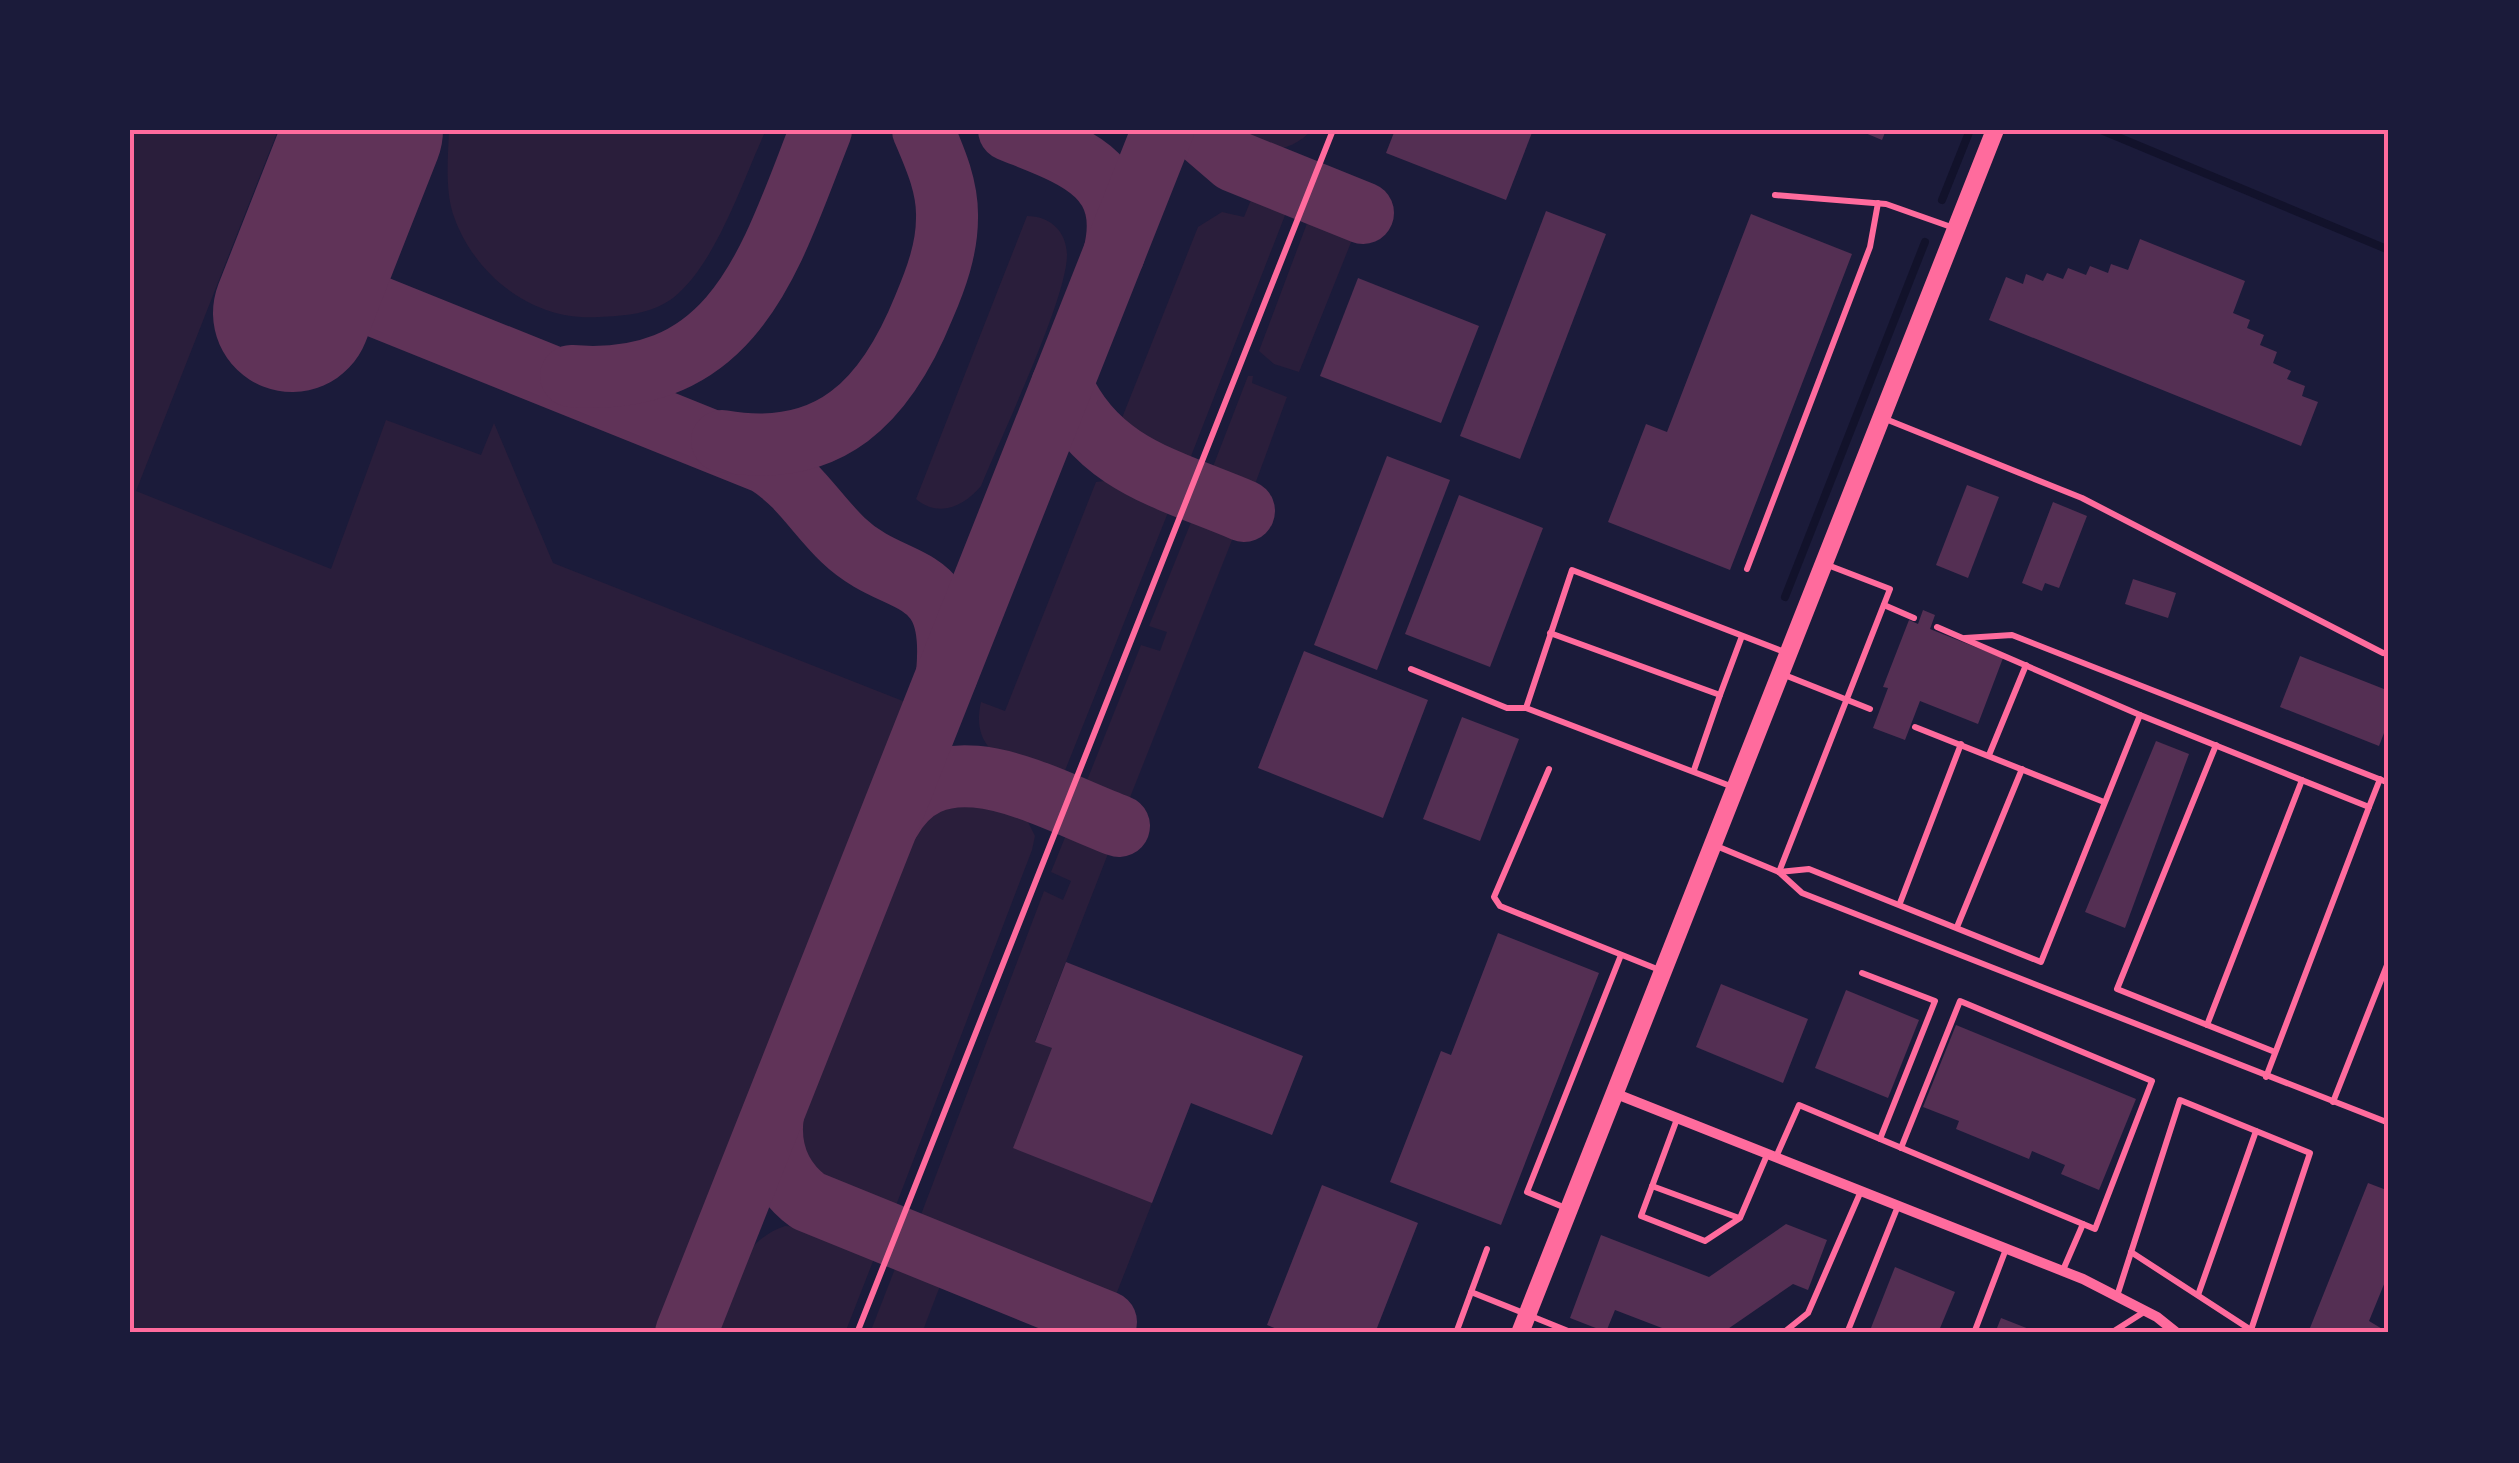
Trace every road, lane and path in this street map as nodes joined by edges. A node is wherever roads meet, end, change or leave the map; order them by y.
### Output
1 (1333, 130) edge
2 (1995, 130) edge
3 (1775, 195) dead end
4 (1878, 204) junction
5 (1956, 229) junction
6 (1882, 417) junction
7 (1824, 564) junction
8 (1747, 569) dead end
9 (1884, 604) junction
10 (1914, 618) dead end
11 (1937, 627) dead end
12 (1550, 633) junction
13 (1742, 636) junction
14 (1964, 638) junction
15 (2383, 653) dead end
16 (1788, 654) junction
17 (2026, 665) junction
18 (1410, 669) dead end
19 (1781, 673) junction
20 (1720, 695) junction
21 (1847, 700) junction
22 (1526, 708) junction
23 (1870, 709) dead end
24 (2140, 714) junction
25 (1915, 727) dead end
26 (1961, 744) junction
27 (2216, 745) junction
28 (1989, 755) junction
29 (2022, 768) junction
30 (1549, 769) dead end
31 (1694, 770) junction
32 (2380, 779) junction
33 (2302, 780) junction
34 (2389, 783) edge
35 (1735, 788) junction
36 (2104, 802) junction
37 (2369, 807) junction
38 (1712, 845) junction
39 (1779, 872) junction
40 (1900, 903) junction
41 (1956, 927) junction
42 (1621, 954) junction
43 (2389, 960) edge
44 (1663, 971) junction
45 (1862, 973) dead end
46 (2208, 1025) junction
47 (2275, 1052) junction
48 (2266, 1077) junction
49 (1614, 1093) junction
50 (2333, 1102) junction
51 (1678, 1118) junction
52 (2389, 1123) edge
53 (2256, 1131) junction
54 (1880, 1139) junction
55 (1902, 1148) junction
56 (1772, 1156) junction
57 (1652, 1186) junction
58 (1860, 1191) junction
59 (1898, 1206) junction
60 (1569, 1210) junction
61 (1740, 1218) junction
62 (2083, 1224) junction
63 (1487, 1249) dead end
64 (2006, 1249) junction
65 (2131, 1252) junction
66 (2062, 1271) junction
67 (1471, 1292) junction
68 (2198, 1295) junction
69 (2116, 1296) junction
70 (2145, 1311) junction
71 (1528, 1314) junction
72 (2251, 1331) edge
73 (857, 1333) edge
74 (1456, 1333) edge
75 (1520, 1333) edge
76 (1572, 1333) edge
77 (1783, 1333) edge
78 (1847, 1333) edge
79 (1974, 1333) edge
80 (2111, 1333) edge
81 (2178, 1333) edge

1 - 73 lane
2 - 5 street
3 - 4 lane
4 - 5 lane
4 - 8 lane
5 - 6 street
6 - 7 street
6 - 15 lane
7 - 9 lane
7 - 16 street
9 - 10 lane
9 - 21 lane
11 - 14 lane
12 - 13 lane
12 - 20 lane
12 - 22 lane
13 - 16 lane
13 - 20 lane
14 - 17 lane
14 - 32 lane
16 - 19 street
17 - 24 lane
17 - 28 lane
18 - 22 lane
19 - 21 lane
19 - 35 street
20 - 31 lane
21 - 23 lane
21 - 39 lane
22 - 31 lane
24 - 27 lane
24 - 36 lane
25 - 26 lane
26 - 28 lane
26 - 40 lane
27 - 33 lane
27 - 46 lane
28 - 29 lane
29 - 36 lane
29 - 41 lane
30 - 42 lane
31 - 35 lane
32 - 34 lane
32 - 37 lane
33 - 37 lane
33 - 46 lane
35 - 38 street
36 - 41 lane
37 - 47 lane
38 - 39 lane
38 - 44 street
39 - 40 lane
39 - 48 lane
40 - 41 lane
42 - 44 lane
42 - 60 lane
43 - 50 lane
44 - 49 street
45 - 54 lane
46 - 47 lane
47 - 48 lane
48 - 50 lane
49 - 51 street
49 - 60 street
50 - 52 lane
51 - 56 street
51 - 57 lane
53 - 65 lane
53 - 68 lane
53 - 72 lane
54 - 55 lane
54 - 56 lane
55 - 62 lane
55 - 62 lane
56 - 58 street
56 - 61 lane
57 - 61 lane
57 - 61 lane
58 - 59 street
58 - 77 lane
59 - 64 street
59 - 78 lane
60 - 71 street
62 - 66 lane
63 - 67 lane
64 - 66 street
64 - 79 lane
65 - 68 lane
65 - 69 lane
66 - 69 street
67 - 71 lane
67 - 74 lane
68 - 72 lane
69 - 70 street
70 - 80 lane
70 - 81 street
71 - 75 street
71 - 76 lane

